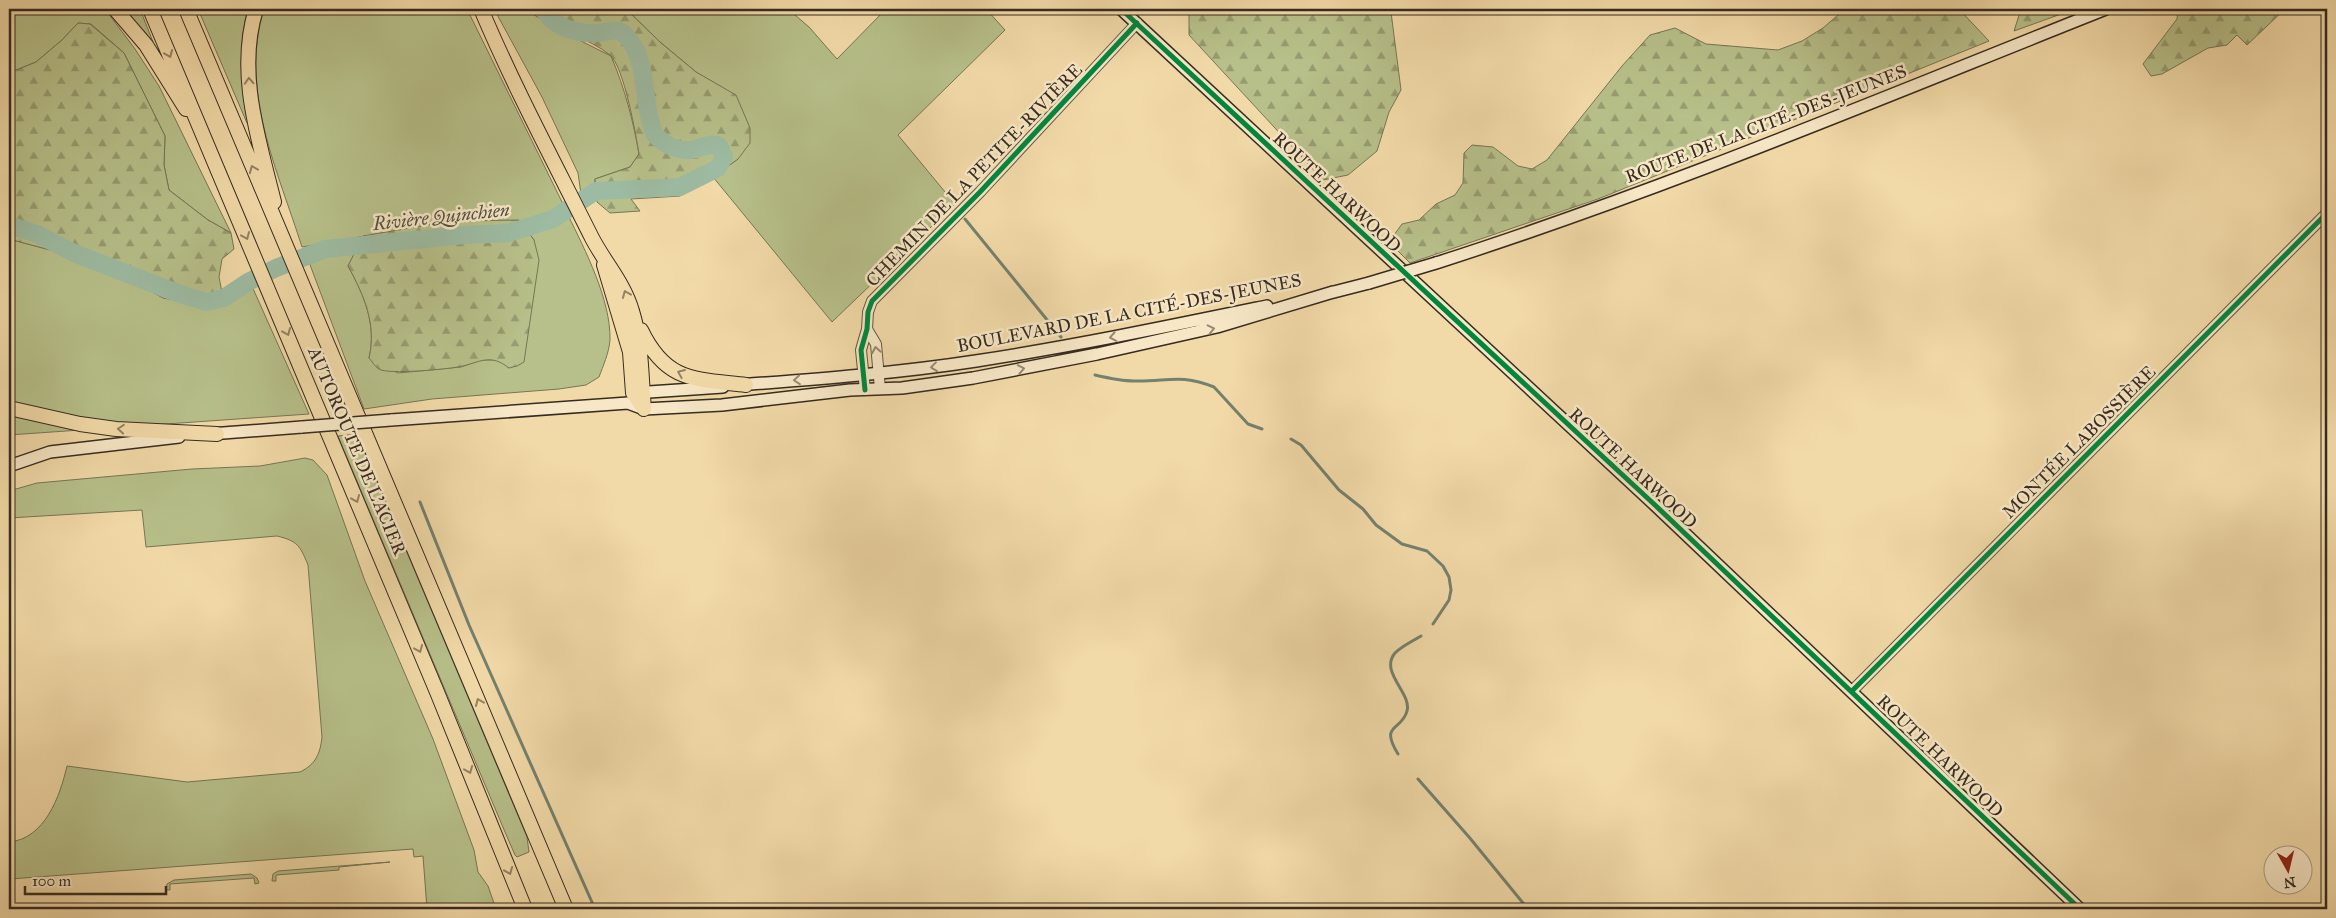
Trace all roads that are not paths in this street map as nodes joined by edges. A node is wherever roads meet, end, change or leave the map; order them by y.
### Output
1 (116, 9) edge
2 (150, 9) edge
3 (186, 9) edge
4 (256, 9) edge
5 (474, 9) edge
6 (481, 9) edge
7 (1121, 9) edge
8 (2106, 9) edge
9 (1137, 23) junction
10 (497, 46) junction
11 (206, 142) junction
12 (2327, 213) edge
13 (287, 250) junction
14 (600, 255) junction
15 (1436, 262) joint
16 (1333, 292) junction
17 (632, 312) junction
18 (867, 329) junction
19 (878, 373) junction
20 (864, 374) junction
21 (746, 385) junction
22 (880, 389) junction
23 (865, 390) junction
24 (635, 396) junction
25 (9, 408) edge
26 (644, 409) joint
27 (216, 434) junction
28 (9, 466) edge
29 (1852, 691) junction
30 (519, 795) junction
31 (525, 909) edge
32 (566, 909) edge
33 (572, 909) edge
34 (2080, 909) edge

1 - 11 highway
2 -> 11 highway, AUTOROUTE DE L'ACIER
13 -> 3 highway, AUTOROUTE DE L'ACIER
13 -> 4 highway
5 - 10 highway
6 - 10 highway
7 - 9 main road, ROUTE HARWOOD
8 - 15 main road, ROUTE DE LA CITÉ-DES-JEUNES
9 - 18 street, CHEMIN DE LA PETITE-RIVIÈRE
9 - 29 main road, ROUTE HARWOOD
10 - 14 highway
11 -> 31 highway, AUTOROUTE DE L'ACIER
12 - 29 street, MONTÉE LABOSSIÈRE
30 -> 13 highway, AUTOROUTE DE L'ACIER
17 -> 14 highway
14 - 24 highway
15 - 16 main road, BOULEVARD DE LA CITÉ-DES-JEUNES, bridge
16 -> 19 main road, BOULEVARD DE LA CITÉ-DES-JEUNES
22 -> 16 main road, BOULEVARD DE LA CITÉ-DES-JEUNES
21 -> 17 highway
17 - 24 highway
19 -> 18 street
18 - 20 street, CHEMIN DE LA PETITE-RIVIÈRE
19 - 20 main road, BOULEVARD DE LA CITÉ-DES-JEUNES
19 - 22 street
20 -> 21 main road, BOULEVARD DE LA CITÉ-DES-JEUNES
20 - 23 street, CHEMIN DE LA PETITE-RIVIÈRE
21 - 24 main road, BOULEVARD DE LA CITÉ-DES-JEUNES
22 - 23 main road, BOULEVARD DE LA CITÉ-DES-JEUNES
23 - 26 main road, BOULEVARD DE LA CITÉ-DES-JEUNES
24 - 26 highway
24 - 27 main road, BOULEVARD DE LA CITÉ-DES-JEUNES, bridge
27 -> 25 highway
27 - 28 main road, BOULEVARD DE LA CITÉ-DES-JEUNES
29 - 34 main road, ROUTE HARWOOD
30 - 32 highway
30 - 33 highway

